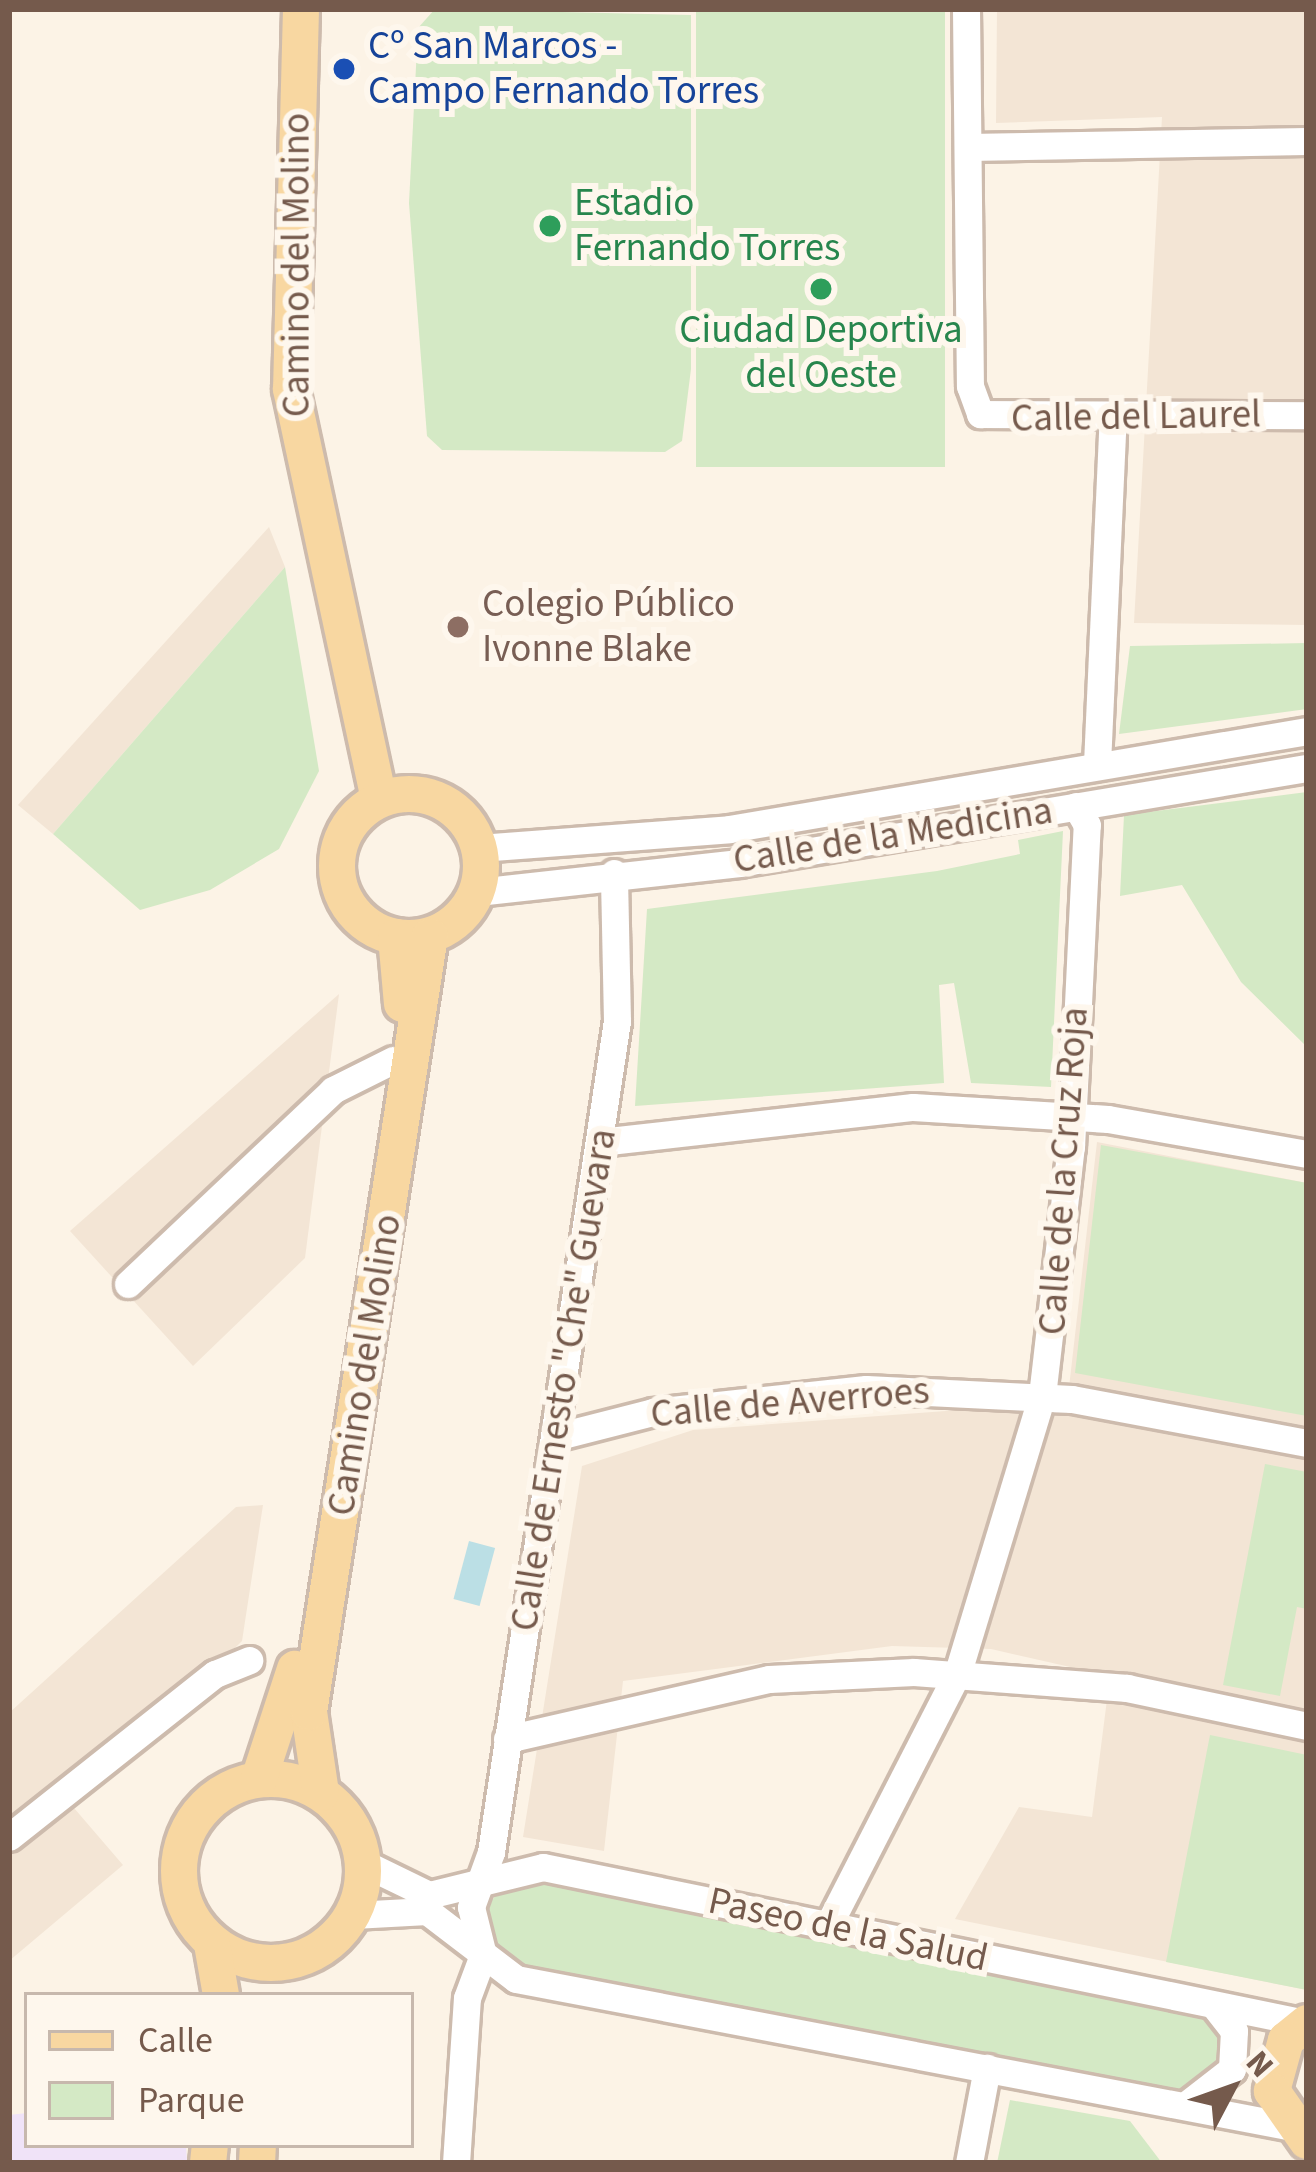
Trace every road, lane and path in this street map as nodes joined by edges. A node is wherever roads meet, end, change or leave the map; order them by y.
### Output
1 (302, 9) edge
2 (321, 9) edge
3 (966, 9) edge
4 (1307, 141) edge
5 (968, 147) junction
6 (1307, 415) edge
7 (1113, 418) junction
8 (1307, 731) edge
9 (1097, 764) junction
10 (1307, 768) edge
11 (392, 796) junction
12 (1076, 806) junction
13 (479, 848) junction
14 (614, 873) junction
15 (477, 892) junction
16 (413, 937) junction
17 (392, 1060) junction
18 (1070, 1115) junction
19 (600, 1142) junction
20 (1307, 1154) edge
21 (128, 1284) dead end
22 (1042, 1396) junction
23 (559, 1436) junction
24 (1307, 1443) edge
25 (249, 1660) dead end
26 (958, 1672) junction
27 (1307, 1726) edge
28 (507, 1739) junction
29 (260, 1779) junction
30 (321, 1793) junction
31 (9, 1837) edge
32 (363, 1863) junction
33 (484, 1884) junction
34 (353, 1915) junction
35 (828, 1926) junction
36 (212, 1944) junction
37 (483, 1955) junction
38 (310, 1956) junction
39 (220, 1992) edge
40 (278, 1992) edge
41 (1214, 2005) junction
42 (1307, 2023) edge
43 (987, 2068) junction
44 (1186, 2105) junction
45 (1293, 2140) edge
46 (456, 2163) edge
47 (969, 2163) edge

1 - 11 main road, Camino del Molino
2 - 11 main road, Camino del Molino
3 - 5 street
4 - 5 street
5 - 7 street, Calle del Laurel
6 - 7 street, Calle del Laurel
7 - 9 street
8 - 9 street
9 - 13 street
10 - 12 street, Calle de la Medicina
11 - 13 main road
11 - 16 main road
12 - 14 street, Calle de la Medicina
12 - 18 street, Calle de la Cruz Roja
13 - 15 main road
14 - 15 street, Calle de la Medicina
14 - 19 street, Calle de Ernesto "Che" Guevara
15 - 16 main road
16 - 17 main road, Camino del Molino
16 - 30 main road, Camino del Molino
17 - 21 street
17 - 29 main road, Camino del Molino
18 - 19 street
18 - 20 street
18 - 22 street, Calle de la Cruz Roja
19 - 23 street, Calle de Ernesto "Che" Guevara
22 - 23 street, Calle de Averroes
22 - 24 street, Calle de Averroes
22 - 26 street, Calle de la Cruz Roja
23 - 28 street, Calle de Ernesto "Che" Guevara
25 - 31 street
26 - 27 street
26 - 28 street
26 - 35 street, Calle de la Cruz Roja
28 - 33 street, Calle de Ernesto "Che" Guevara
29 - 30 main road
29 - 36 main road
30 - 32 main road
32 - 33 street, Paseo de la Salud
32 - 34 main road
33 - 35 street, Paseo de la Salud
33 - 37 street
34 - 37 street
34 - 38 main road
35 - 41 street, Paseo de la Salud
36 - 38 main road
36 - 39 main road
37 - 43 street
37 - 46 street
38 - 40 main road
41 - 42 street, Paseo de la Salud
41 - 44 street
42 - 45 main road
43 - 44 street
43 - 47 street
44 - 45 street

